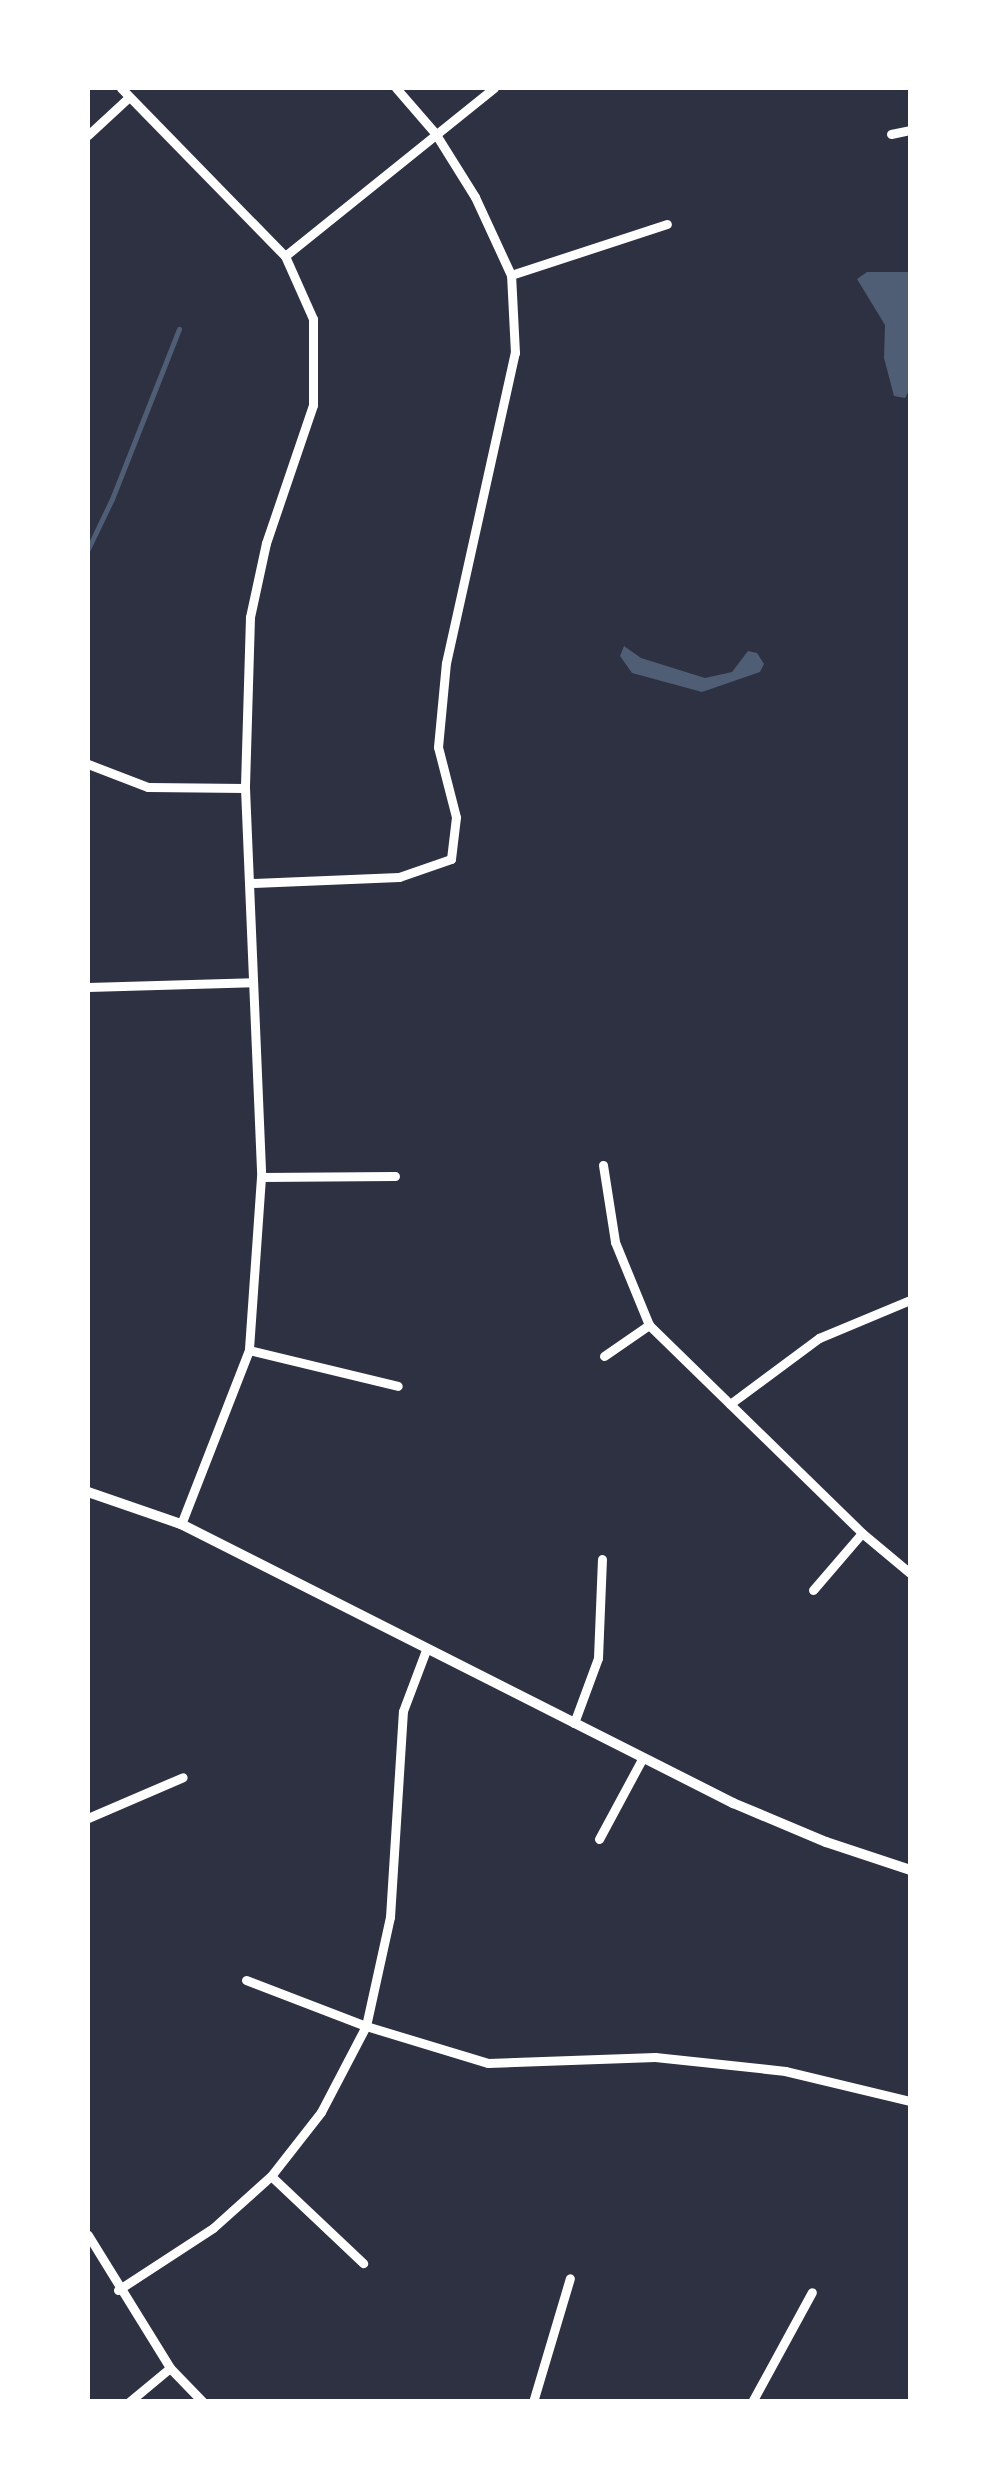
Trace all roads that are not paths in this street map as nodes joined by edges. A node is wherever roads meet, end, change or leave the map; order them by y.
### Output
1 (121, 88) edge
2 (396, 88) edge
3 (494, 88) edge
4 (129, 97) junction
5 (910, 130) edge
6 (435, 134) junction
7 (891, 134) dead end
8 (88, 135) edge
9 (667, 224) dead end
10 (285, 256) junction
11 (512, 275) junction
12 (88, 764) edge
13 (244, 788) junction
14 (252, 883) junction
15 (252, 982) junction
16 (88, 987) edge
17 (603, 1166) dead end
18 (394, 1176) dead end
19 (261, 1177) junction
20 (910, 1300) edge
21 (649, 1325) junction
22 (249, 1350) junction
23 (604, 1356) dead end
24 (398, 1386) dead end
25 (730, 1404) junction
26 (88, 1492) edge
27 (181, 1524) junction
28 (862, 1533) junction
29 (602, 1559) dead end
30 (910, 1572) edge
31 (813, 1590) dead end
32 (426, 1650) junction
33 (574, 1723) junction
34 (642, 1758) junction
35 (182, 1777) dead end
36 (88, 1818) edge
37 (599, 1840) dead end
38 (910, 1866) edge
39 (246, 1980) dead end
40 (366, 2026) junction
41 (910, 2101) edge
42 (271, 2176) junction
43 (88, 2235) edge
44 (363, 2263) dead end
45 (570, 2278) dead end
46 (118, 2290) junction
47 (812, 2292) dead end
48 (170, 2368) junction
49 (129, 2402) edge
50 (203, 2402) edge
51 (533, 2402) edge
52 (752, 2402) edge

1 - 4 street
2 - 6 street
3 - 6 street
4 - 8 street
4 - 10 street
5 - 7 street
6 - 10 street
6 - 11 street
9 - 11 street
10 - 13 street
11 - 14 street
12 - 13 street
13 - 14 street
14 - 15 street
15 - 16 street
15 - 19 street
17 - 21 street
18 - 19 street
19 - 22 street
20 - 25 street
21 - 23 street
21 - 25 street
22 - 24 street
22 - 27 street
25 - 28 street
26 - 27 street
27 - 32 street
28 - 30 street
28 - 31 street
29 - 33 street
32 - 33 street
32 - 40 street
33 - 34 street
34 - 37 street
34 - 38 street
35 - 36 street
39 - 40 street
40 - 41 street
40 - 42 street
42 - 44 street
42 - 46 street
43 - 46 street
45 - 51 street
46 - 48 street
47 - 52 street
48 - 49 street
48 - 50 street

